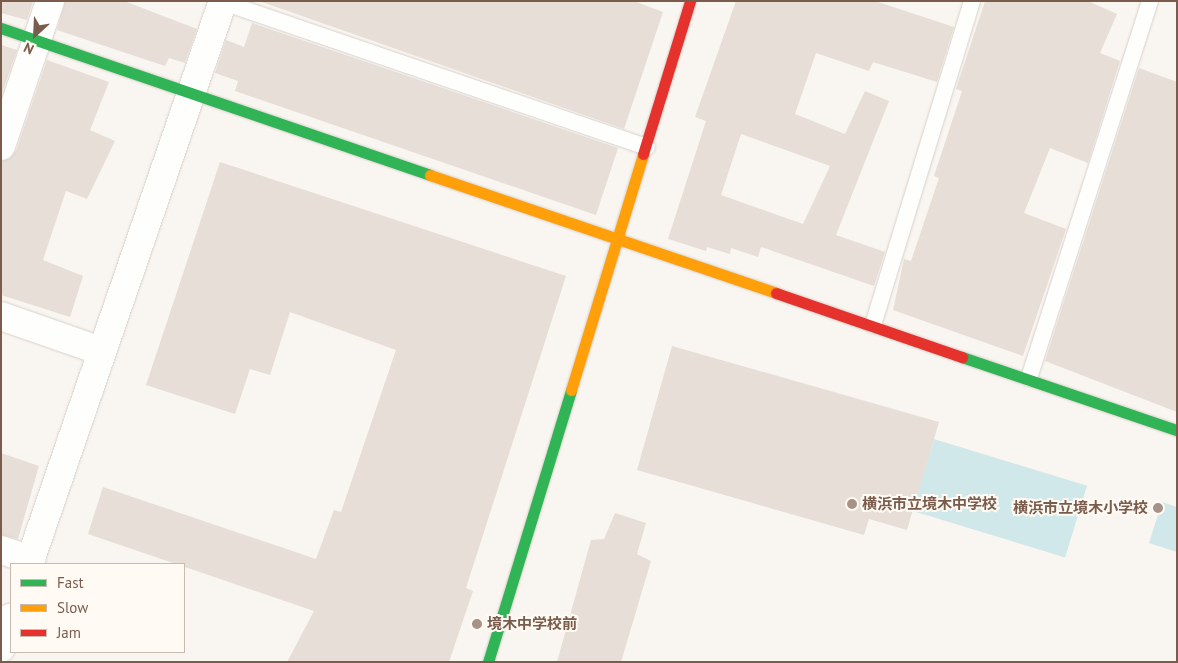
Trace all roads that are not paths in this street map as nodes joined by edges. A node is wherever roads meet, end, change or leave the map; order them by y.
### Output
1 (50, 1) edge
2 (223, 1) edge
3 (690, 1) edge
4 (972, 1) edge
5 (1150, 1) edge
6 (1, 28) edge
7 (37, 39) junction
8 (191, 90) junction
9 (1, 146) edge
10 (647, 147) junction
11 (618, 238) junction
12 (1, 316) edge
13 (873, 325) junction
14 (101, 351) junction
15 (1029, 378) junction
16 (1177, 430) edge
17 (1, 550) edge
18 (30, 562) edge
19 (10, 621) edge
20 (1, 648) edge
21 (488, 662) edge

1 - 7 street
2 - 8 street
2 - 10 lane
3 - 10 street
4 - 13 lane
5 - 15 lane
6 - 7 street
7 - 8 street
7 - 9 street
8 - 11 street
8 - 14 street
10 - 11 street
11 - 13 street
11 - 21 street
12 - 14 street
13 - 15 street
14 - 18 street
15 - 16 street
17 - 18 street
19 - 20 street

